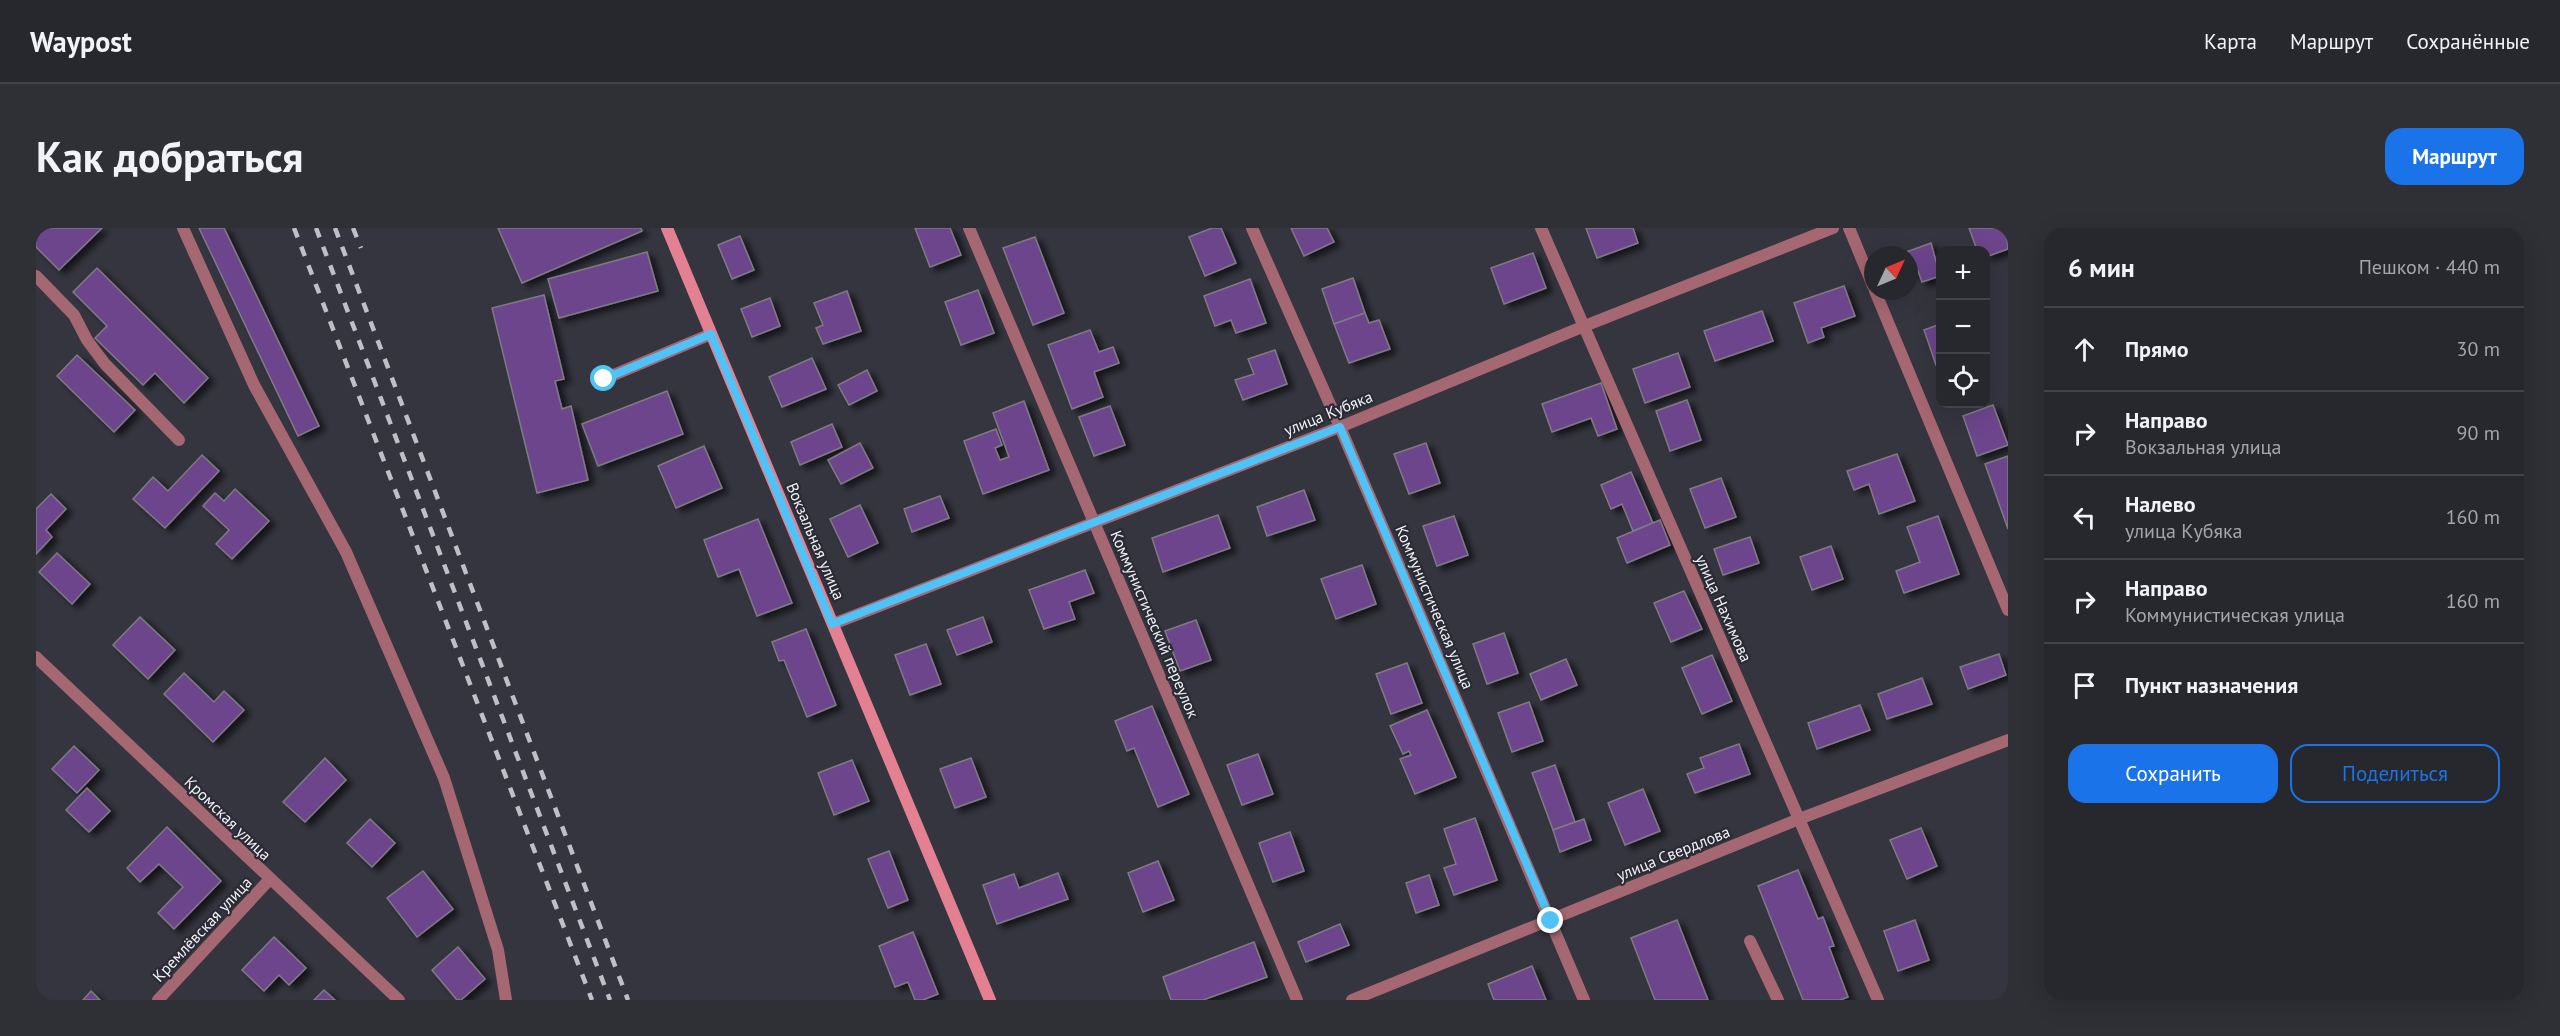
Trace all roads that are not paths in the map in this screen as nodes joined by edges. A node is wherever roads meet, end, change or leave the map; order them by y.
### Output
1 (183, 228) edge
2 (667, 228) edge
3 (969, 228) edge
4 (1252, 228) edge
5 (1541, 228) edge
6 (1833, 228) edge
7 (1849, 228) edge
8 (1864, 264) edge
9 (36, 276) edge
10 (1879, 300) edge
11 (1582, 327) junction
12 (711, 334) junction
13 (604, 379) dead end
14 (1340, 427) junction
15 (179, 440) dead end
16 (1093, 523) junction
17 (2008, 610) edge
18 (832, 624) junction
19 (36, 657) edge
20 (2008, 740) edge
21 (1799, 819) junction
22 (270, 880) junction
23 (1551, 921) junction
24 (1750, 941) dead end
25 (1875, 999) edge
26 (158, 1000) edge
27 (399, 1000) edge
28 (506, 1000) edge
29 (990, 1000) edge
30 (1297, 1000) edge
31 (1352, 1000) edge
32 (1584, 1000) edge
33 (1778, 1000) edge

1 - 28 street
2 - 12 main road, Вокзальная улица
3 - 16 street, Коммунистический переулок
4 - 14 street, Коммунистическая улица
5 - 11 street, улица Нахимова
6 - 11 street, улица Кубяка
7 - 8 street
9 - 15 street
10 - 17 street
11 - 14 street, улица Кубяка
11 - 21 street, улица Нахимова
12 - 13 street
12 - 18 main road, Вокзальная улица
14 - 16 street, улица Кубяка
14 - 23 street, Коммунистическая улица
16 - 18 street, улица Кубяка
16 - 30 street, Коммунистический переулок
18 - 29 main road, Вокзальная улица
19 - 22 street, Кромская улица
20 - 21 street, улица Свердлова
21 - 23 street, улица Свердлова
21 - 25 street, улица Нахимова
22 - 26 street, Кремлёвская улица
22 - 27 street, Кромская улица
23 - 31 street, улица Свердлова
23 - 32 street, Коммунистическая улица
24 - 33 street

